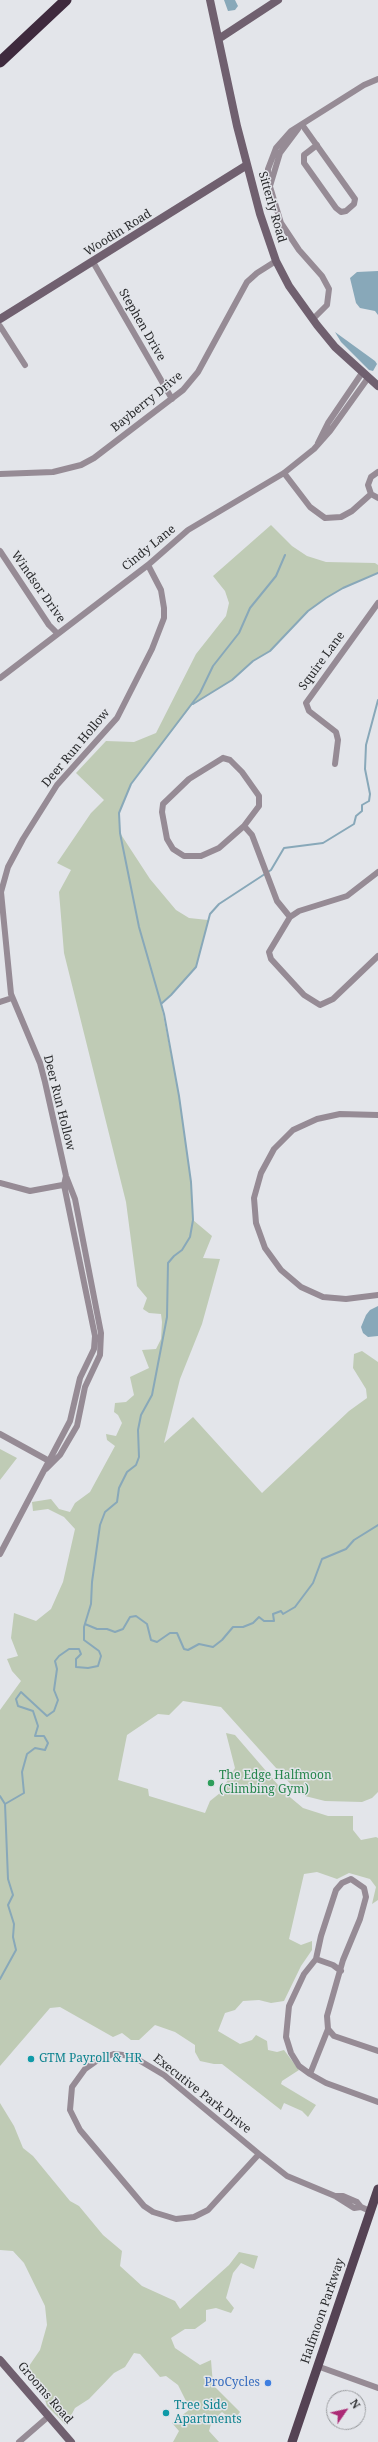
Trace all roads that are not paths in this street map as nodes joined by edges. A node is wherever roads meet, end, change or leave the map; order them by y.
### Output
1 (66, 0) edge
2 (210, 0) edge
3 (278, 0) edge
4 (220, 38) junction
5 (0, 62) edge
6 (378, 79) edge
7 (301, 127) junction
8 (317, 145) junction
9 (247, 165) junction
10 (276, 261) junction
11 (94, 262) junction
12 (0, 319) edge
13 (312, 319) junction
14 (0, 326) edge
15 (26, 365) dead end
16 (365, 376) junction
17 (378, 386) edge
18 (172, 398) junction
19 (378, 472) edge
20 (284, 473) junction
21 (0, 474) edge
22 (371, 494) junction
23 (378, 498) edge
24 (0, 551) edge
25 (148, 565) junction
26 (378, 603) edge
27 (58, 634) junction
28 (0, 678) edge
29 (335, 764) dead end
30 (244, 826) junction
31 (378, 872) edge
32 (1, 915) edge
33 (290, 917) junction
34 (378, 956) edge
35 (12, 998) junction
36 (0, 1002) edge
37 (378, 1115) edge
38 (0, 1183) edge
39 (67, 1185) junction
40 (83, 1258) junction
41 (378, 1295) edge
42 (101, 1343) junction
43 (94, 1344) junction
44 (77, 1407) junction
45 (0, 1434) edge
46 (51, 1462) junction
47 (0, 1554) edge
48 (316, 1959) junction
49 (341, 1971) junction
50 (328, 2029) junction
51 (378, 2051) edge
52 (310, 2074) junction
53 (378, 2102) edge
54 (259, 2154) junction
55 (378, 2189) edge
56 (374, 2212) edge
57 (0, 2360) edge
58 (317, 2366) junction
59 (378, 2388) edge
60 (49, 2416) junction
61 (19, 2442) edge
62 (71, 2442) edge
63 (292, 2442) edge

1 - 5 highway
2 - 4 street, Sitterly Road
3 - 4 street
4 - 9 street, Sitterly Road
6 - 7 street
7 - 8 street
7 - 13 street
8 - 8 street
9 - 10 street, Sitterly Road
9 - 11 street, Woodin Road
10 - 13 street, Sitterly Road
10 - 18 street, Bayberry Drive
11 - 12 street, Woodin Road
11 - 18 street, Stephen Drive
13 - 16 street, Sitterly Road
14 - 15 street
16 - 17 street, Sitterly Road
16 - 20 street, Cindy Lane
18 - 21 street, Bayberry Drive
19 - 22 street
20 - 22 street
20 - 25 street, Cindy Lane
22 - 23 street
24 - 27 street, Windsor Drive
25 - 27 street, Cindy Lane
25 - 32 street, Deer Run Hollow
26 - 29 street, Squire Lane
27 - 28 street, Cindy Lane
30 - 30 street
30 - 33 street
31 - 33 street
32 - 35 street, Deer Run Hollow
33 - 34 street
35 - 36 street
35 - 39 street, Deer Run Hollow
37 - 41 street
38 - 39 street
39 - 40 street, Deer Run Hollow
40 - 42 street, Deer Run Hollow
40 - 43 street, Deer Run Hollow
42 - 43 street
42 - 44 street, Deer Run Hollow
43 - 44 street, Deer Run Hollow
44 - 46 street, Deer Run Hollow
45 - 46 street
46 - 47 street, Deer Run Hollow
48 - 49 street
48 - 49 street
48 - 52 street
49 - 50 street
50 - 51 street
50 - 52 street
52 - 53 street
54 - 54 street, Executive Park Drive
54 - 56 street, Executive Park Drive
55 - 56 main road, Halfmoon Parkway
56 - 58 main road, Halfmoon Parkway
57 - 60 street, Grooms Road
58 - 59 street
58 - 63 main road, Halfmoon Parkway
60 - 61 street
60 - 62 street, Grooms Road

